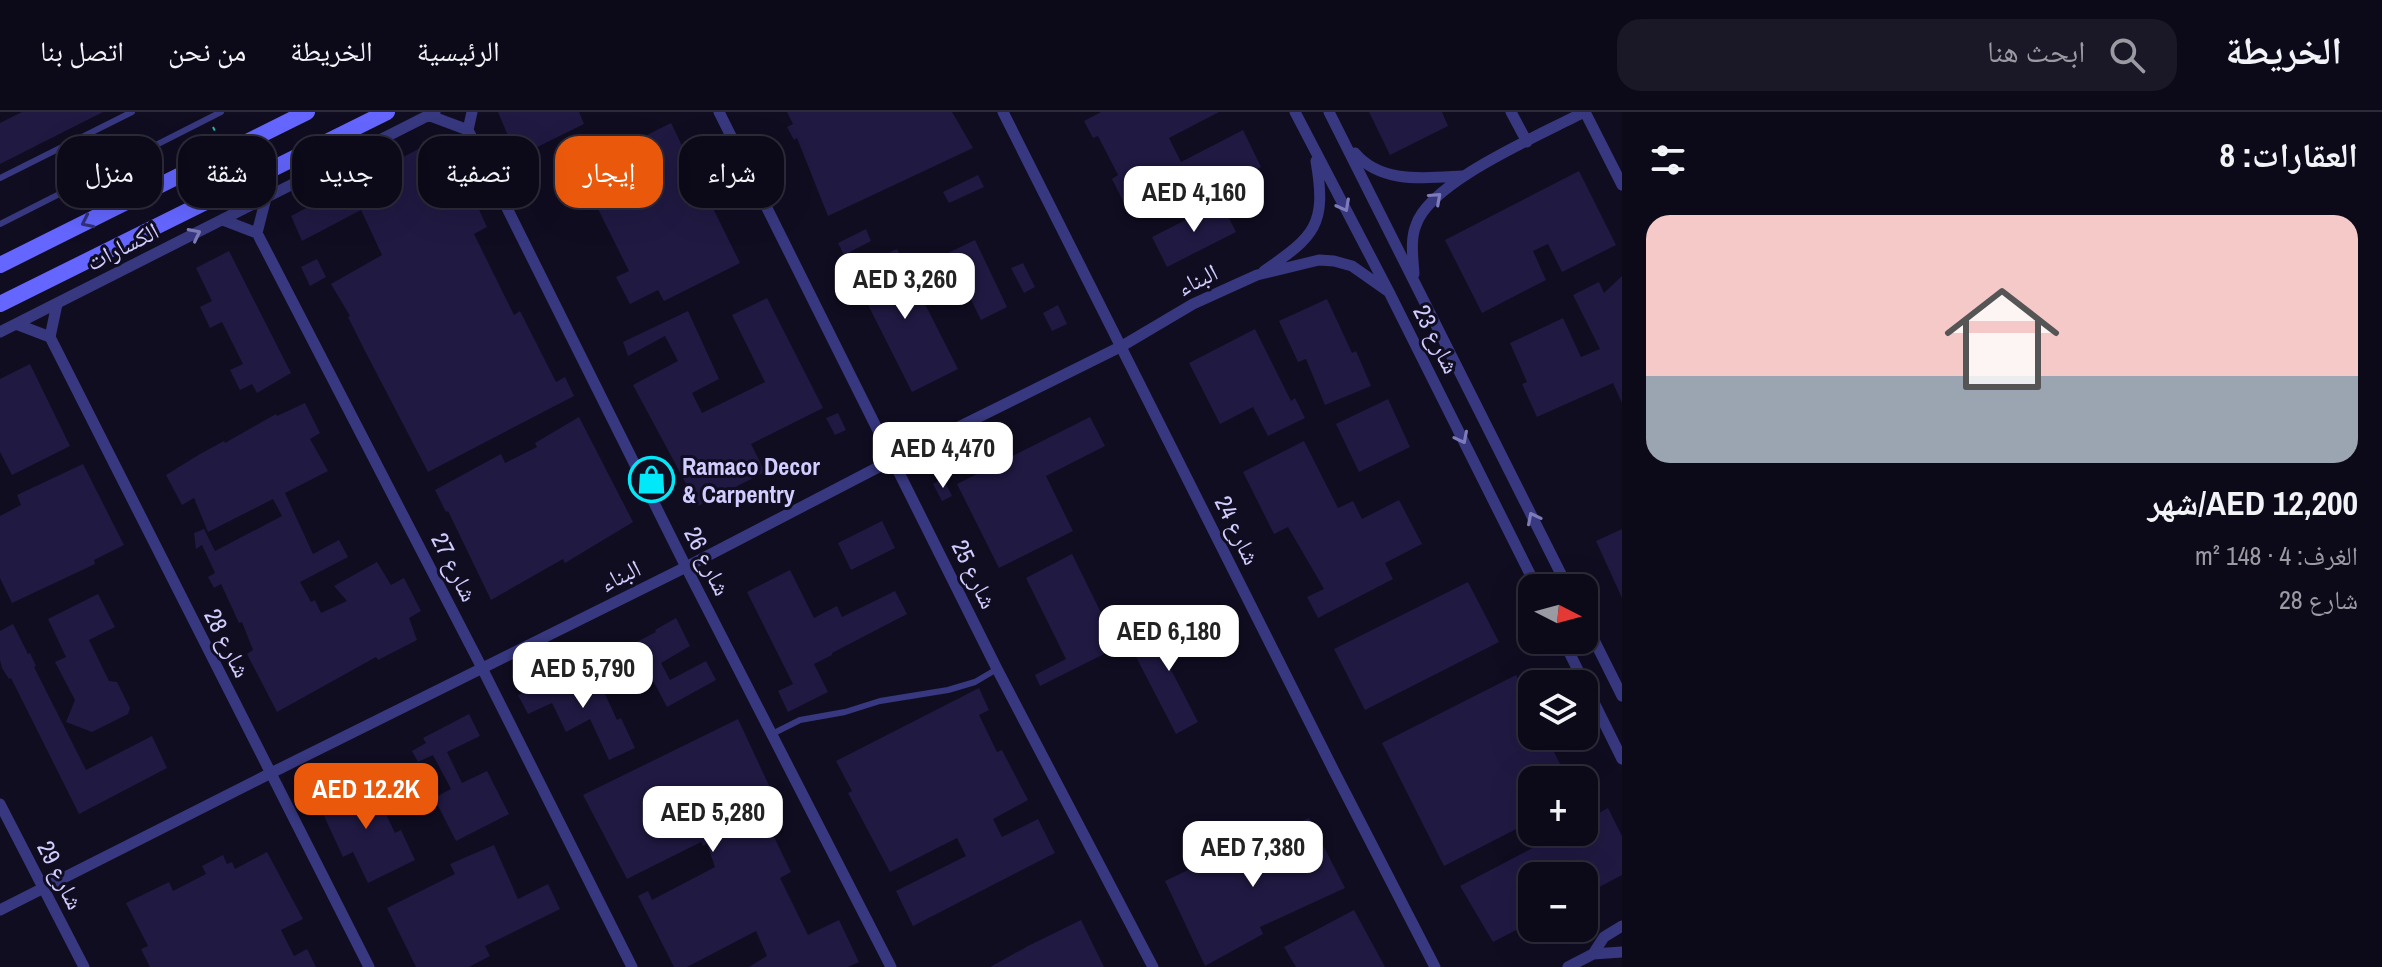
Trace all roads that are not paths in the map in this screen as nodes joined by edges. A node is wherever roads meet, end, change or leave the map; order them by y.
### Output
1 (132, 112) edge
2 (221, 112) edge
3 (307, 112) edge
4 (387, 112) edge
5 (472, 112) edge
6 (719, 112) edge
7 (1003, 112) edge
8 (1295, 112) edge
9 (1329, 112) edge
10 (1511, 112) edge
11 (1584, 112) edge
12 (432, 114) edge
13 (468, 130) junction
14 (1343, 138) junction
15 (1527, 142) junction
16 (1315, 153) junction
17 (1462, 176) junction
18 (0, 178) edge
19 (1622, 185) edge
20 (276, 193) edge
21 (246, 208) edge
22 (263, 208) edge
23 (223, 220) junction
24 (0, 224) edge
25 (257, 233) junction
26 (0, 265) edge
27 (1257, 275) junction
28 (1414, 281) junction
29 (1389, 292) junction
30 (0, 304) edge
31 (57, 304) junction
32 (16, 324) junction
33 (0, 332) edge
34 (50, 337) junction
35 (1122, 346) junction
36 (894, 459) junction
37 (686, 567) junction
38 (1530, 574) edge
39 (1561, 574) edge
40 (1598, 648) edge
41 (1570, 654) edge
42 (482, 668) junction
43 (997, 669) junction
44 (1622, 696) edge
45 (772, 734) junction
46 (1622, 759) edge
47 (269, 774) junction
48 (0, 804) edge
49 (43, 888) junction
50 (0, 910) edge
51 (1622, 926) edge
52 (1621, 953) edge
53 (1593, 954) junction
54 (84, 967) edge
55 (369, 967) edge
56 (632, 967) edge
57 (891, 967) edge
58 (1153, 967) edge
59 (1435, 967) edge
60 (1568, 967) edge

1 - 18 lane
2 - 24 lane
3 -> 26 street
4 - 30 street
5 - 13 street
6 - 36 street, شارع 25
7 - 35 street, شارع 24
8 - 16 street, شارع 23
9 - 14 street, شارع 23
10 - 15 street
11 - 15 street
11 - 19 street
12 - 13 street
12 - 20 street, الكسارات
13 - 37 street, شارع 26
14 - 17 street
14 - 28 street, شارع 23
15 - 17 street
16 - 27 street, البناء
16 -> 29 street, شارع 23
28 -> 17 street
21 - 23 street, الكسارات
22 - 25 street
23 - 25 street
31 -> 23 street, الكسارات
25 - 42 street, شارع 27
27 - 29 street, البناء
27 - 35 street, البناء
39 -> 28 street, شارع 23
29 -> 38 street, شارع 23
31 - 32 street, الكسارات
31 - 34 street
32 - 33 street, الكسارات
32 - 34 street
34 - 47 street, شارع 28
35 - 36 street, البناء
35 - 59 street, شارع 24
36 - 37 street, البناء
36 - 43 street, شارع 25
37 - 42 street, البناء
37 - 45 street, شارع 26
40 - 44 street
41 - 46 street
42 - 47 street, البناء
42 - 56 street, شارع 27
43 - 45 lane
43 - 58 street, شارع 25
45 - 57 street, شارع 26
47 - 49 street, البناء
47 - 55 street, شارع 28
48 - 49 street, شارع 29
49 - 50 street, البناء
49 - 54 street, شارع 29
51 - 53 street
52 - 53 street
53 - 60 street

